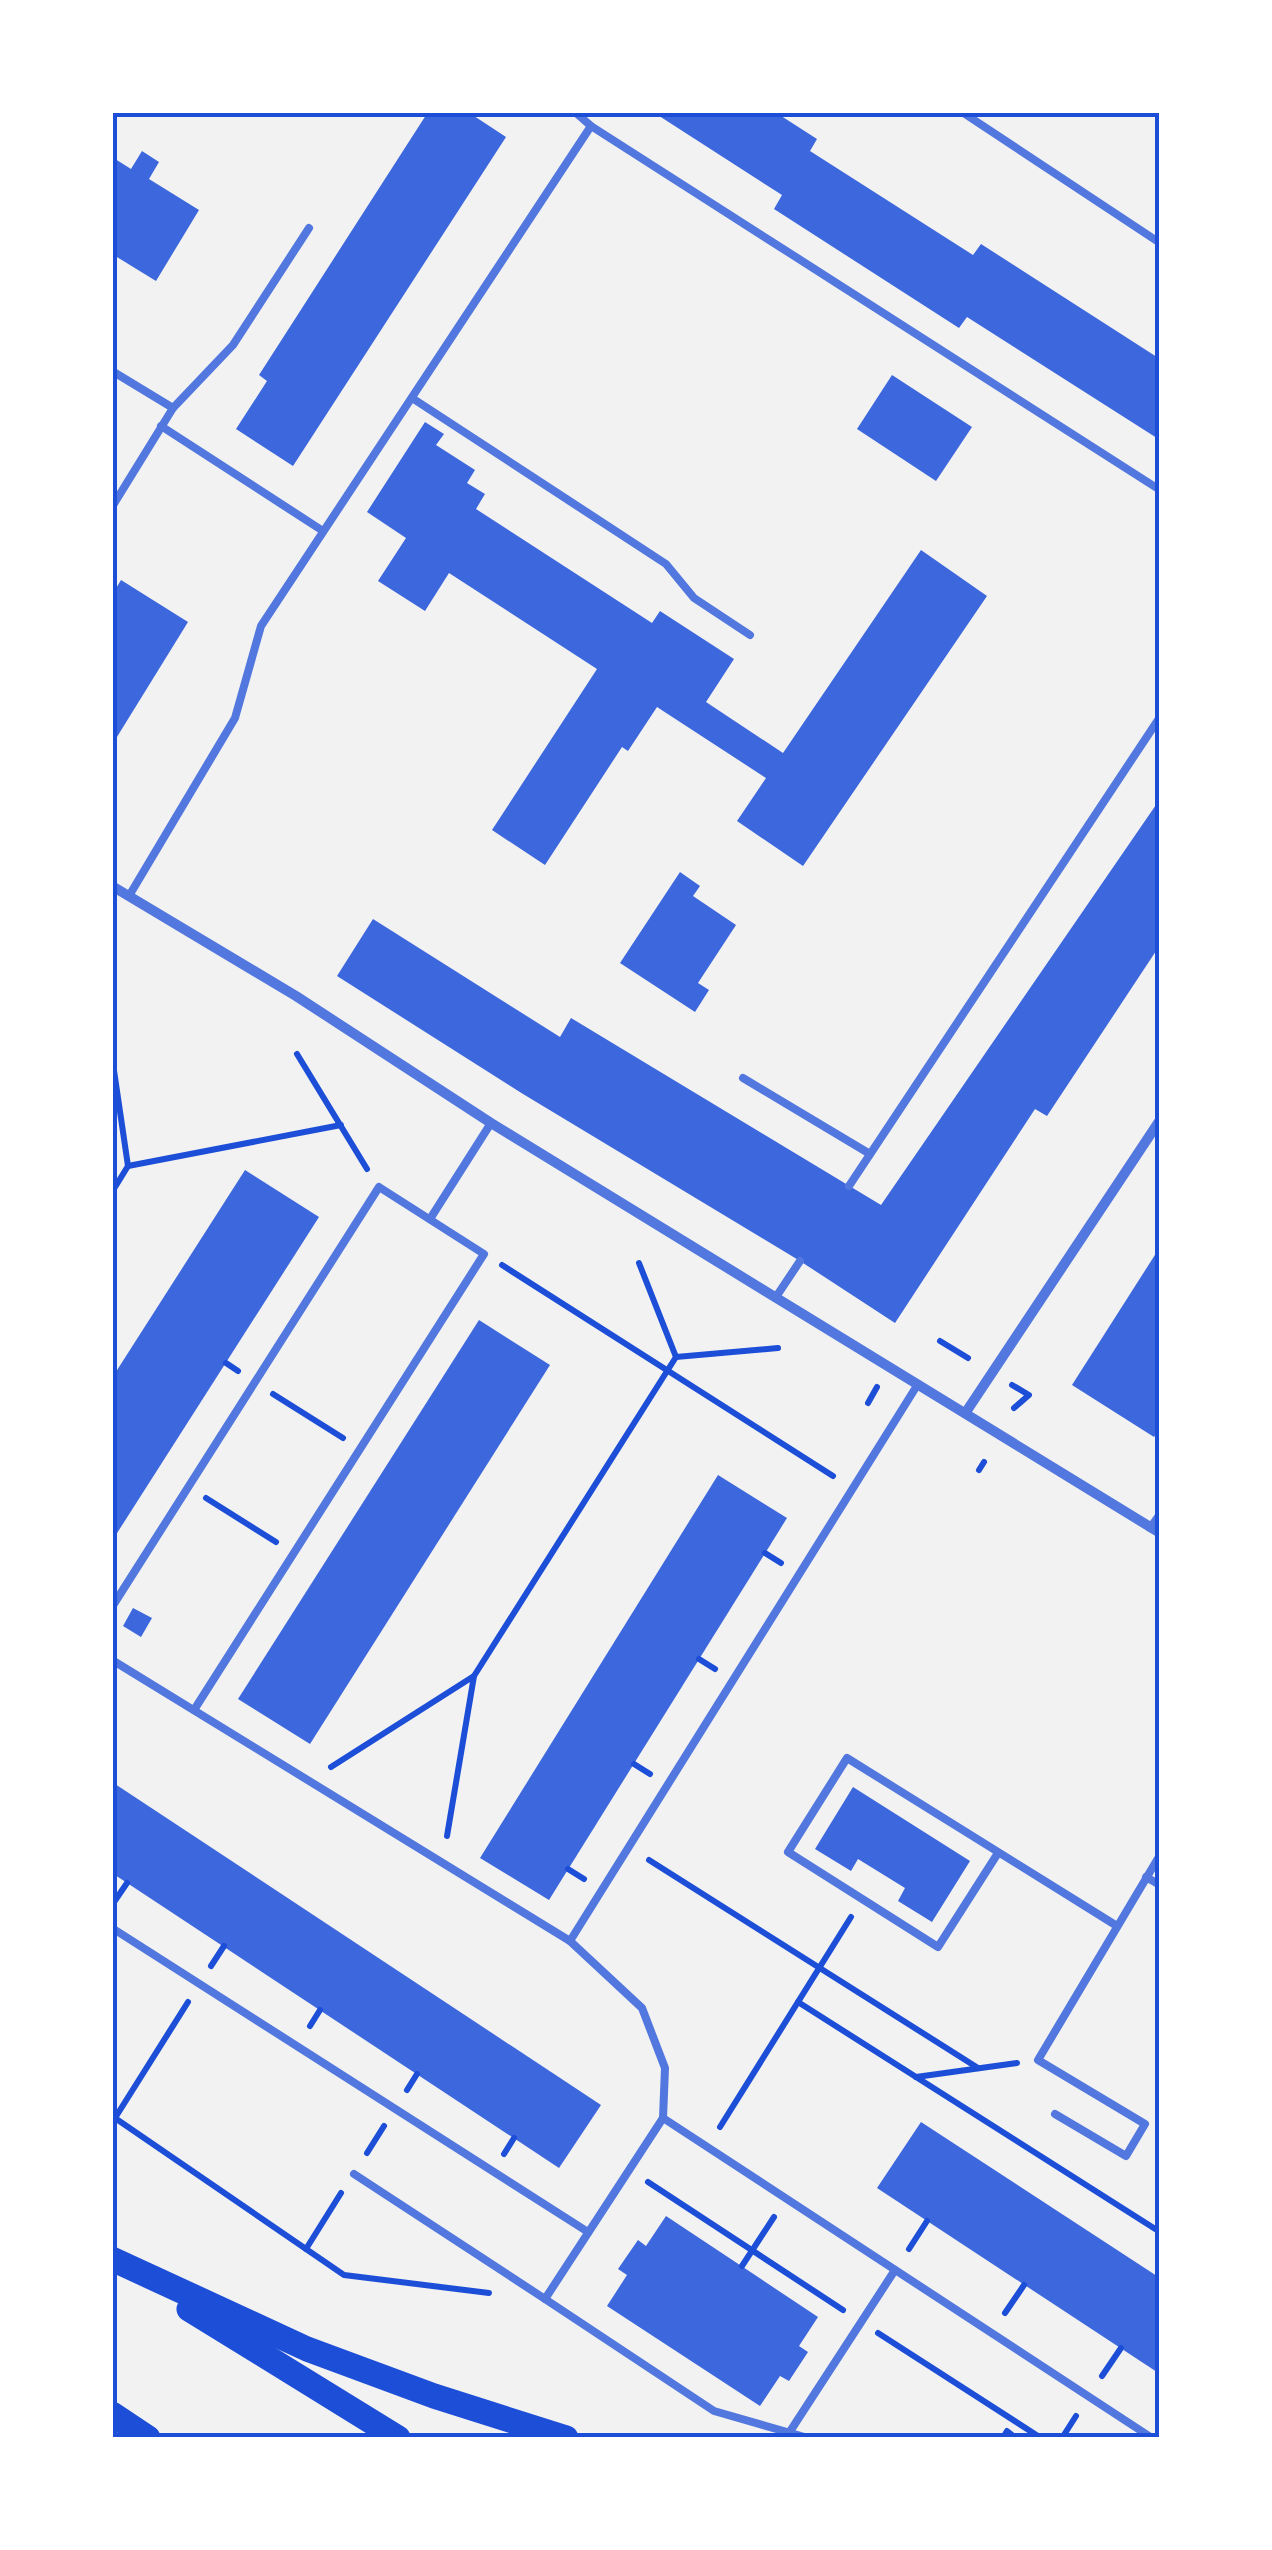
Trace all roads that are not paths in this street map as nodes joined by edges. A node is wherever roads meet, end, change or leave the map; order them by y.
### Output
1 (574, 112) edge
2 (962, 112) edge
3 (591, 126) junction
4 (309, 228) dead end
5 (1160, 243) edge
6 (112, 371) edge
7 (412, 398) junction
8 (173, 408) junction
9 (162, 426) junction
10 (1160, 490) edge
11 (112, 506) edge
12 (323, 531) junction
13 (750, 635) dead end
14 (1160, 717) edge
15 (112, 886) edge
16 (129, 896) junction
17 (744, 1078) dead end
18 (1160, 1120) edge
19 (491, 1123) junction
20 (870, 1154) junction
21 (848, 1186) dead end
22 (430, 1220) junction
23 (800, 1261) dead end
24 (776, 1297) junction
25 (918, 1384) junction
26 (966, 1412) junction
27 (1160, 1514) edge
28 (1155, 1530) edge
29 (112, 1607) edge
30 (112, 1660) edge
31 (194, 1710) junction
32 (998, 1853) junction
33 (1160, 1855) edge
34 (1146, 1877) junction
35 (1160, 1885) edge
36 (1117, 1926) junction
37 (112, 1928) edge
38 (570, 1940) junction
39 (1055, 2114) dead end
40 (664, 2118) junction
41 (354, 2174) dead end
42 (588, 2232) junction
43 (112, 2261) edge
44 (895, 2270) junction
45 (545, 2299) junction
46 (112, 2414) edge
47 (790, 2432) junction
48 (148, 2438) edge
49 (398, 2438) edge
50 (566, 2438) edge
51 (808, 2438) edge
52 (1152, 2438) edge

1 - 3 lane
2 - 5 lane
3 - 7 lane
3 - 10 lane
4 - 8 lane
6 - 8 lane
7 - 12 lane
7 - 13 lane
8 - 9 lane
9 - 11 lane
9 - 12 lane
12 - 16 lane
14 - 20 lane
15 - 16 street
16 - 19 street
17 - 20 lane
18 - 26 street
19 - 22 lane
19 - 24 street
20 - 21 lane
22 - 29 lane
22 - 31 lane
23 - 24 lane
24 - 25 street
25 - 26 street
25 - 38 lane
26 - 28 street
27 - 28 lane
30 - 31 lane
31 - 38 lane
32 - 32 lane
32 - 36 lane
33 - 34 lane
34 - 35 lane
34 - 36 lane
36 - 39 lane
37 - 42 lane
38 - 40 lane
40 - 42 lane
40 - 44 lane
41 - 45 lane
42 - 45 lane
43 - 49 main road
43 - 50 main road
44 - 47 lane
44 - 52 lane
45 - 47 lane
46 - 48 main road
47 - 51 lane

